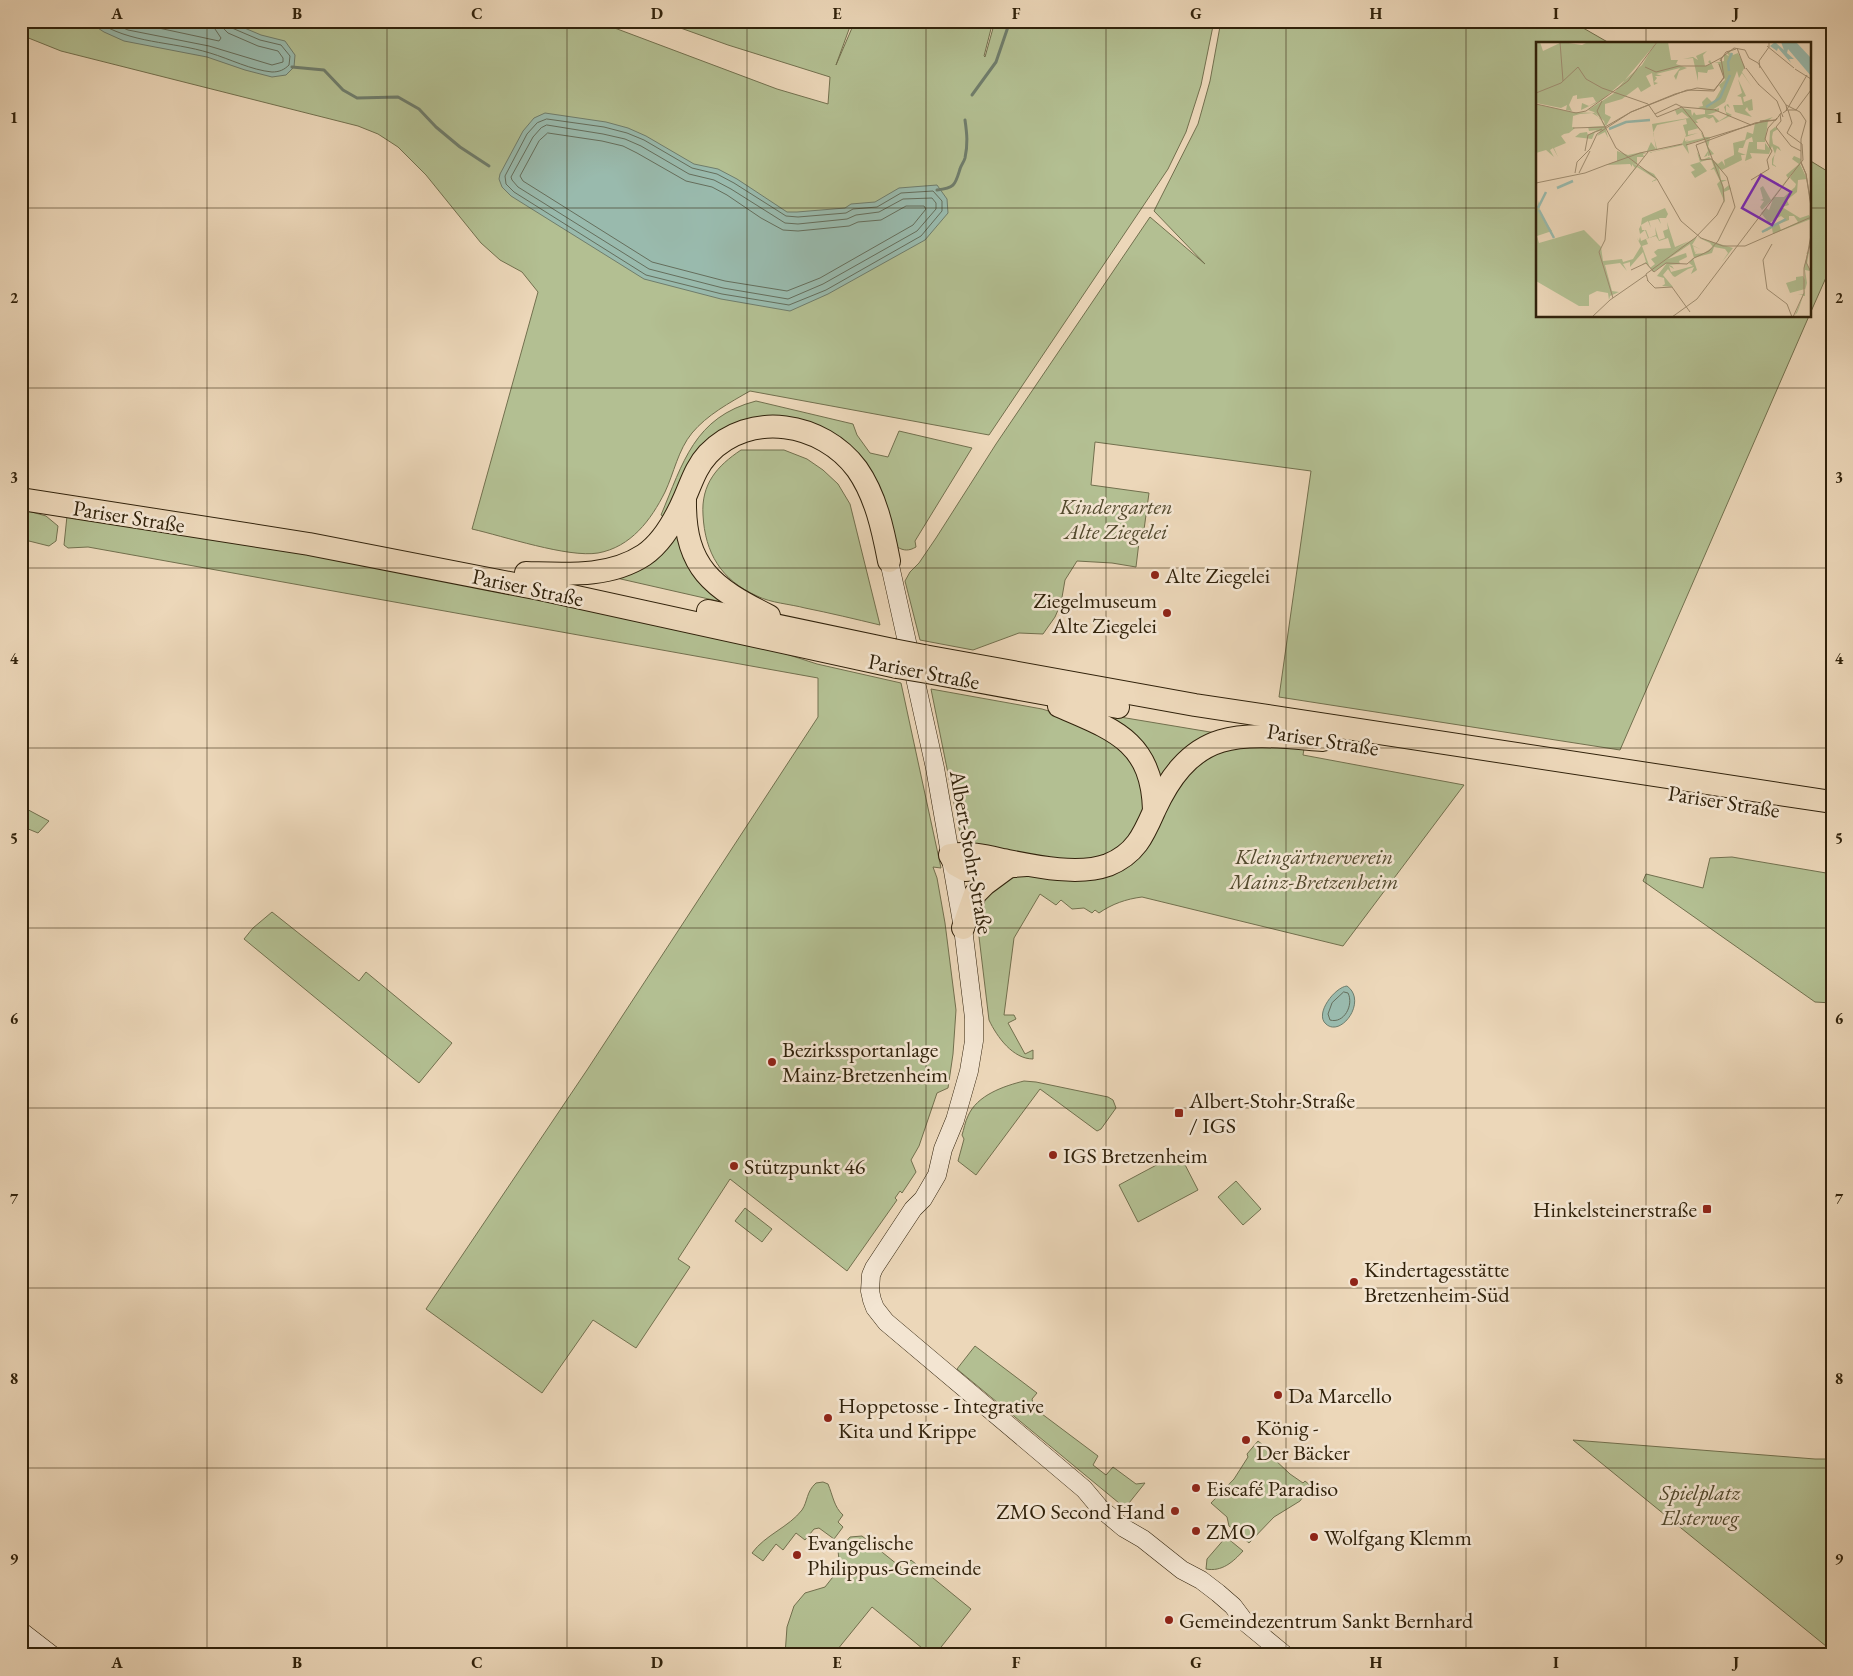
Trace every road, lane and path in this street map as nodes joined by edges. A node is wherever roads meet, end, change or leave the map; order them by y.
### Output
1 (21, 484) edge
2 (685, 497) junction
3 (21, 499) edge
4 (889, 561) joint
5 (526, 573) junction
6 (794, 629) junction
7 (895, 658) junction
8 (926, 664) junction
9 (1026, 691) junction
10 (1323, 740) junction
11 (1832, 802) edge
12 (1154, 810) junction
13 (1832, 818) edge
14 (950, 854) junction
15 (1017, 866) junction
16 (962, 928) junction
17 (21, 1631) edge
18 (52, 1655) edge
19 (1285, 1655) edge

1 - 5 highway, Pariser Straße
2 - 4 highway
2 - 5 highway
2 - 6 highway
3 - 7 highway, Pariser Straße
4 - 14 street, Albert-Stohr-Straße
5 - 6 highway, Pariser Straße
6 - 7 highway, Pariser Straße
7 - 8 highway, Pariser Straße, bridge
8 - 9 highway, Pariser Straße
8 - 11 highway, Pariser Straße
9 - 10 highway, Pariser Straße
9 - 12 highway
10 - 12 highway
10 - 13 highway, Pariser Straße
12 - 15 highway
14 - 15 highway
14 - 16 street, Albert-Stohr-Straße
15 - 16 highway
16 - 19 street, Albert-Stohr-Straße
17 - 18 street

